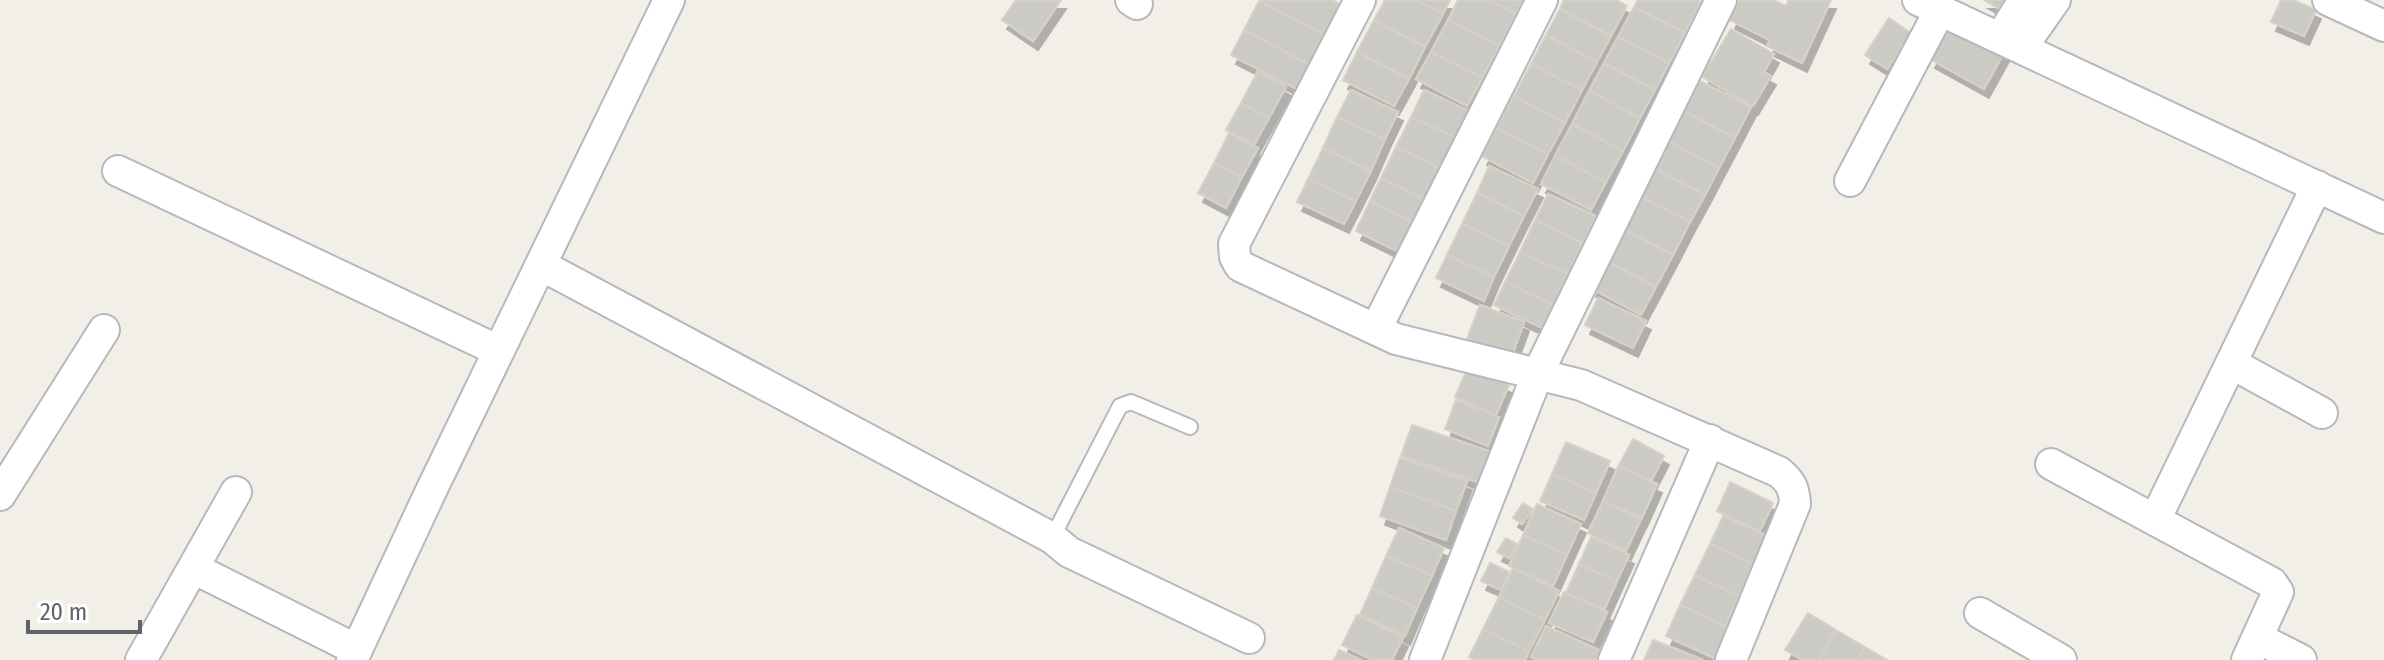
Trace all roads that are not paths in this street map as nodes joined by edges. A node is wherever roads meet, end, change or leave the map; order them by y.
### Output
1 (669, 0) edge
2 (1360, 0) edge
3 (1542, 0) edge
4 (1721, 0) edge
5 (2024, 0) edge
6 (2055, 0) edge
7 (2328, 0) edge
8 (1929, 5) edge
9 (2384, 26) edge
10 (2012, 42) junction
11 (118, 171) dead end
12 (1850, 181) dead end
13 (2317, 186) junction
14 (2384, 218) edge
15 (541, 265) junction
16 (1376, 329) junction
17 (104, 330) dead end
18 (499, 351) junction
19 (2231, 363) junction
20 (1538, 373) junction
21 (2322, 413) dead end
22 (1190, 427) dead end
23 (1710, 440) junction
24 (2051, 464) dead end
25 (236, 492) dead end
26 (0, 495) edge
27 (2155, 520) junction
28 (1052, 538) junction
29 (193, 568) junction
30 (1980, 613) dead end
31 (1249, 638) dead end
32 (2252, 649) edge
33 (355, 655) edge
34 (141, 660) edge
35 (1425, 660) edge
36 (1614, 660) edge
37 (1731, 660) edge
38 (2061, 660) edge
39 (2301, 660) edge

1 - 15 street
2 - 16 street
3 - 16 street
4 - 20 street
5 - 10 street
6 - 10 street
7 - 9 street
8 - 10 street
8 - 12 street
10 - 13 street
11 - 18 street
13 - 14 street
13 - 19 street
15 - 18 street
15 - 28 street
16 - 20 street
17 - 26 street
18 - 33 street
19 - 21 street
19 - 27 street
20 - 23 street
20 - 35 street
22 - 28 lane
23 - 36 street
23 - 37 street
24 - 27 street
25 - 29 street
27 - 32 street
28 - 31 street
29 - 33 street
29 - 34 street
30 - 38 street
32 - 39 street

